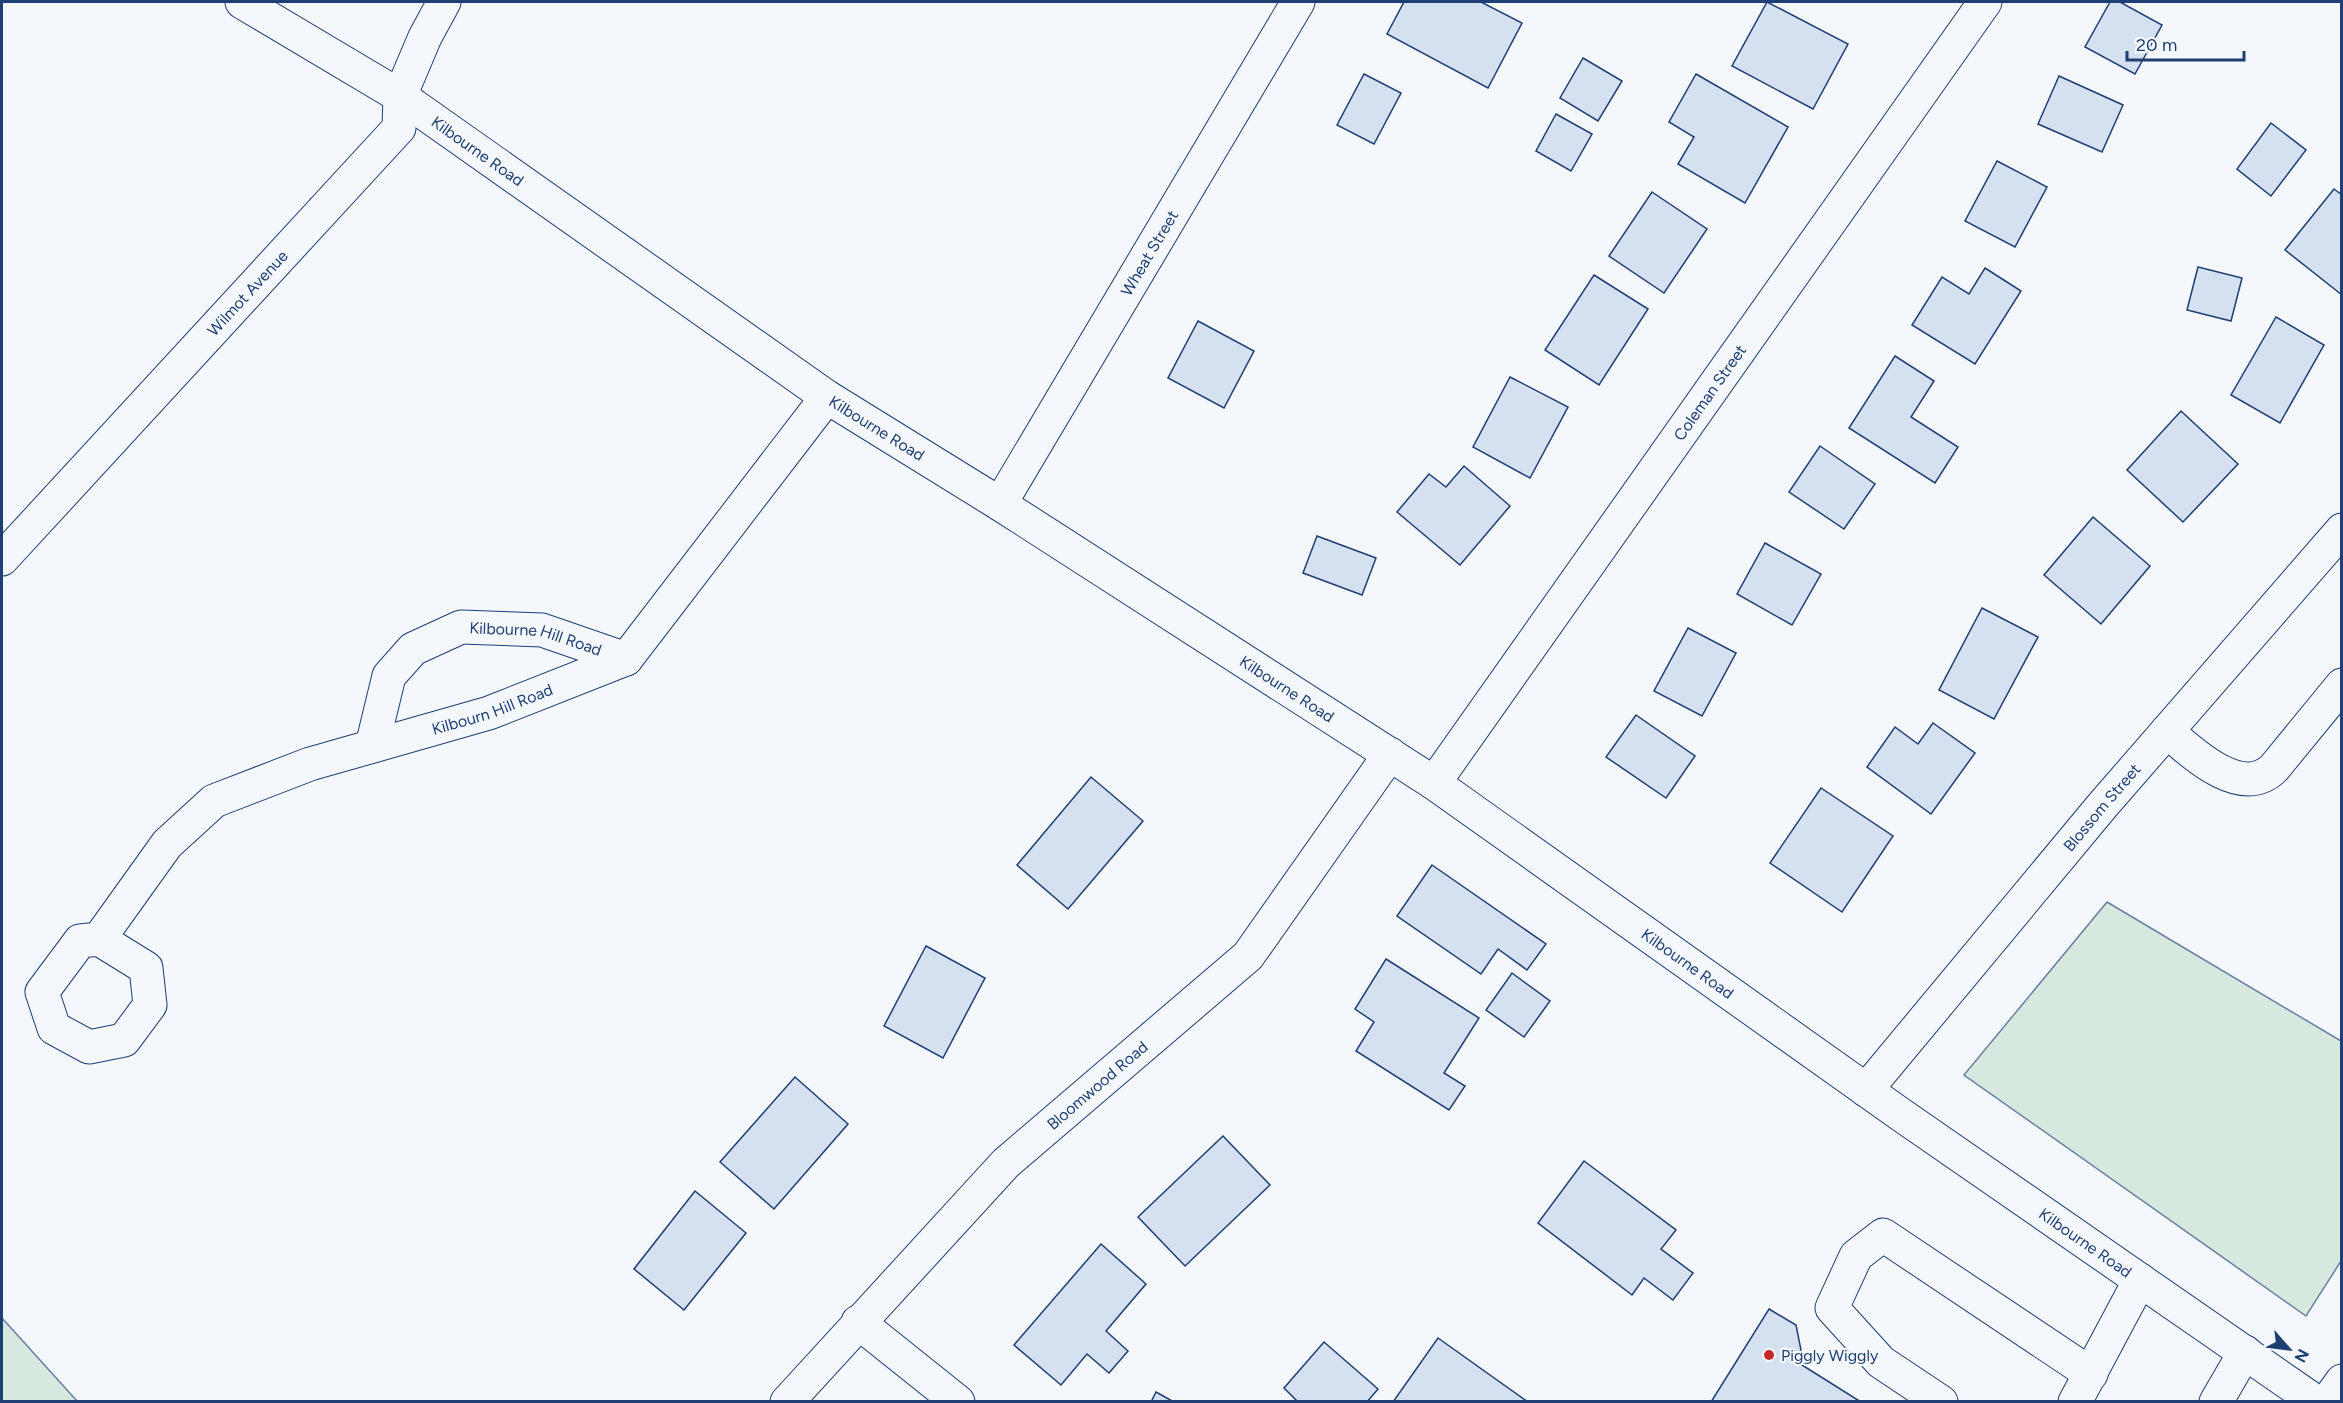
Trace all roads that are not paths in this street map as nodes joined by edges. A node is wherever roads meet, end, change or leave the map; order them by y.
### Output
1 (242, 2) edge
2 (444, 2) edge
3 (1299, 2) edge
4 (1985, 2) edge
5 (400, 96) junction
6 (827, 397) junction
7 (1000, 504) junction
8 (2342, 530) edge
9 (2, 560) edge
10 (626, 659) junction
11 (2342, 685) edge
12 (2167, 731) junction
13 (372, 746) junction
14 (1390, 754) junction
15 (1434, 783) junction
16 (99, 939) dead end
17 (1866, 1090) junction
18 (2140, 1280) junction
19 (858, 1322) junction
20 (2245, 1352) junction
21 (2342, 1381) edge
22 (2083, 1388) edge
23 (787, 1401) edge
24 (958, 1401) edge
25 (1941, 1401) edge
26 (2216, 1401) edge
27 (2316, 1401) edge
28 (2327, 1401) edge

1 - 5 street, Kilbourne Road
2 - 5 street, Wilmot Avenue
3 - 7 street, Wheat Street
4 - 15 street, Coleman Street
5 - 6 street, Kilbourne Road
5 - 9 street, Wilmot Avenue
6 - 7 street, Kilbourne Road
6 - 10 street
7 - 14 street, Kilbourne Road
8 - 12 street, Blossom Street
10 - 13 street, Kilbourn Hill Road
10 - 13 street, Kilbourne Hill Road
11 - 12 street
12 - 17 street, Blossom Street
13 - 16 street, Kilbourn Hill Road
14 - 15 street, Kilbourne Road
14 - 19 street, Bloomwood Road
15 - 17 street, Kilbourne Road
17 - 18 street, Kilbourne Road
18 - 20 street, Kilbourne Road
18 - 22 street
19 - 23 street, Bloomwood Road
19 - 24 street
20 - 26 street
20 - 27 street, Kilbourne Road
21 - 28 street
22 - 25 street

